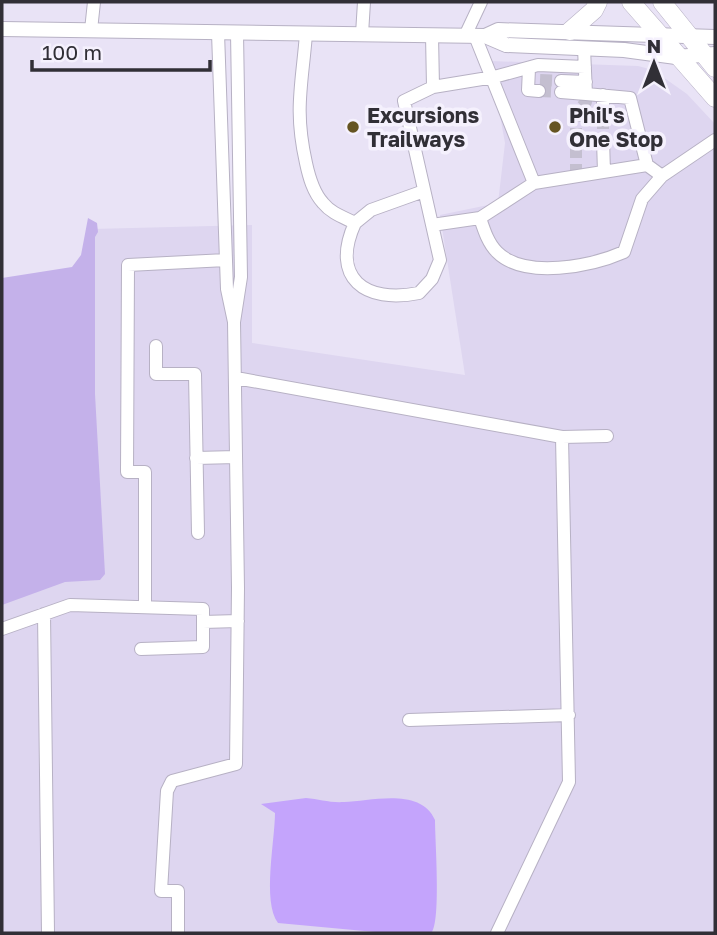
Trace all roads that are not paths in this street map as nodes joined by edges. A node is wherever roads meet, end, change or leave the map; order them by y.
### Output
1 (94, 2) edge
2 (364, 2) edge
3 (481, 2) edge
4 (598, 2) edge
5 (631, 2) edge
6 (662, 2) edge
7 (2, 29) edge
8 (91, 30) junction
9 (570, 31) junction
10 (218, 33) junction
11 (237, 33) junction
12 (306, 34) junction
13 (362, 34) junction
14 (432, 35) junction
15 (658, 35) junction
16 (475, 36) junction
17 (687, 36) junction
18 (715, 37) edge
19 (584, 48) junction
20 (708, 53) edge
21 (676, 57) junction
22 (585, 67) junction
23 (715, 68) edge
24 (494, 77) junction
25 (561, 86) tunnel mouth
26 (433, 87) junction
27 (586, 88) junction
28 (603, 95) junction
29 (715, 98) edge
30 (603, 117) tunnel mouth
31 (603, 140) tunnel mouth
32 (715, 140) edge
33 (647, 165) junction
34 (604, 172) junction
35 (662, 176) junction
36 (534, 183) junction
37 (424, 191) junction
38 (480, 218) junction
39 (355, 223) junction
40 (432, 225) junction
41 (226, 260) junction
42 (234, 322) junction
43 (156, 346) dead end
44 (236, 378) junction
45 (607, 436) dead end
46 (562, 437) junction
47 (236, 457) junction
48 (196, 458) junction
49 (198, 533) dead end
50 (145, 607) junction
51 (44, 614) junction
52 (238, 621) junction
53 (203, 622) junction
54 (2, 629) edge
55 (141, 649) dead end
56 (569, 715) junction
57 (409, 719) dead end
58 (48, 933) edge
59 (178, 933) edge
60 (496, 933) edge

1 - 8 street
2 - 13 street
3 - 16 street
4 - 9 highway
5 - 15 highway
6 - 17 highway
7 - 8 main road
8 - 10 main road
9 - 15 main road
9 - 16 main road
10 - 11 main road
10 - 41 street
11 - 12 main road
11 - 42 street
12 - 13 main road
12 - 39 street
13 - 14 main road
14 - 16 main road
14 - 26 street
15 - 17 main road
15 - 21 highway
16 - 19 main road
16 - 24 street
17 - 18 main road
17 - 20 highway
19 - 21 main road
19 - 22 street
20 - 21 main road
20 - 23 highway
21 - 29 highway
22 - 24 street
22 - 27 street
24 - 26 street
24 - 36 street
25 - 27 street
26 - 37 street
27 - 28 street
28 - 30 street
28 - 33 street
31 - 34 street
32 - 35 street
33 - 34 street
33 - 35 street
34 - 36 street
35 - 38 street
36 - 38 street
37 - 39 street
37 - 40 street
38 - 40 street
39 - 40 street
41 - 42 street
41 - 50 street
42 - 44 street
43 - 48 street
44 - 46 street
44 - 47 street
45 - 46 street
46 - 56 street
47 - 48 street
47 - 52 street
48 - 49 street
50 - 51 street
50 - 53 street
51 - 54 street
51 - 58 street
52 - 53 street
52 - 59 street
53 - 55 street
56 - 57 street
56 - 60 street

